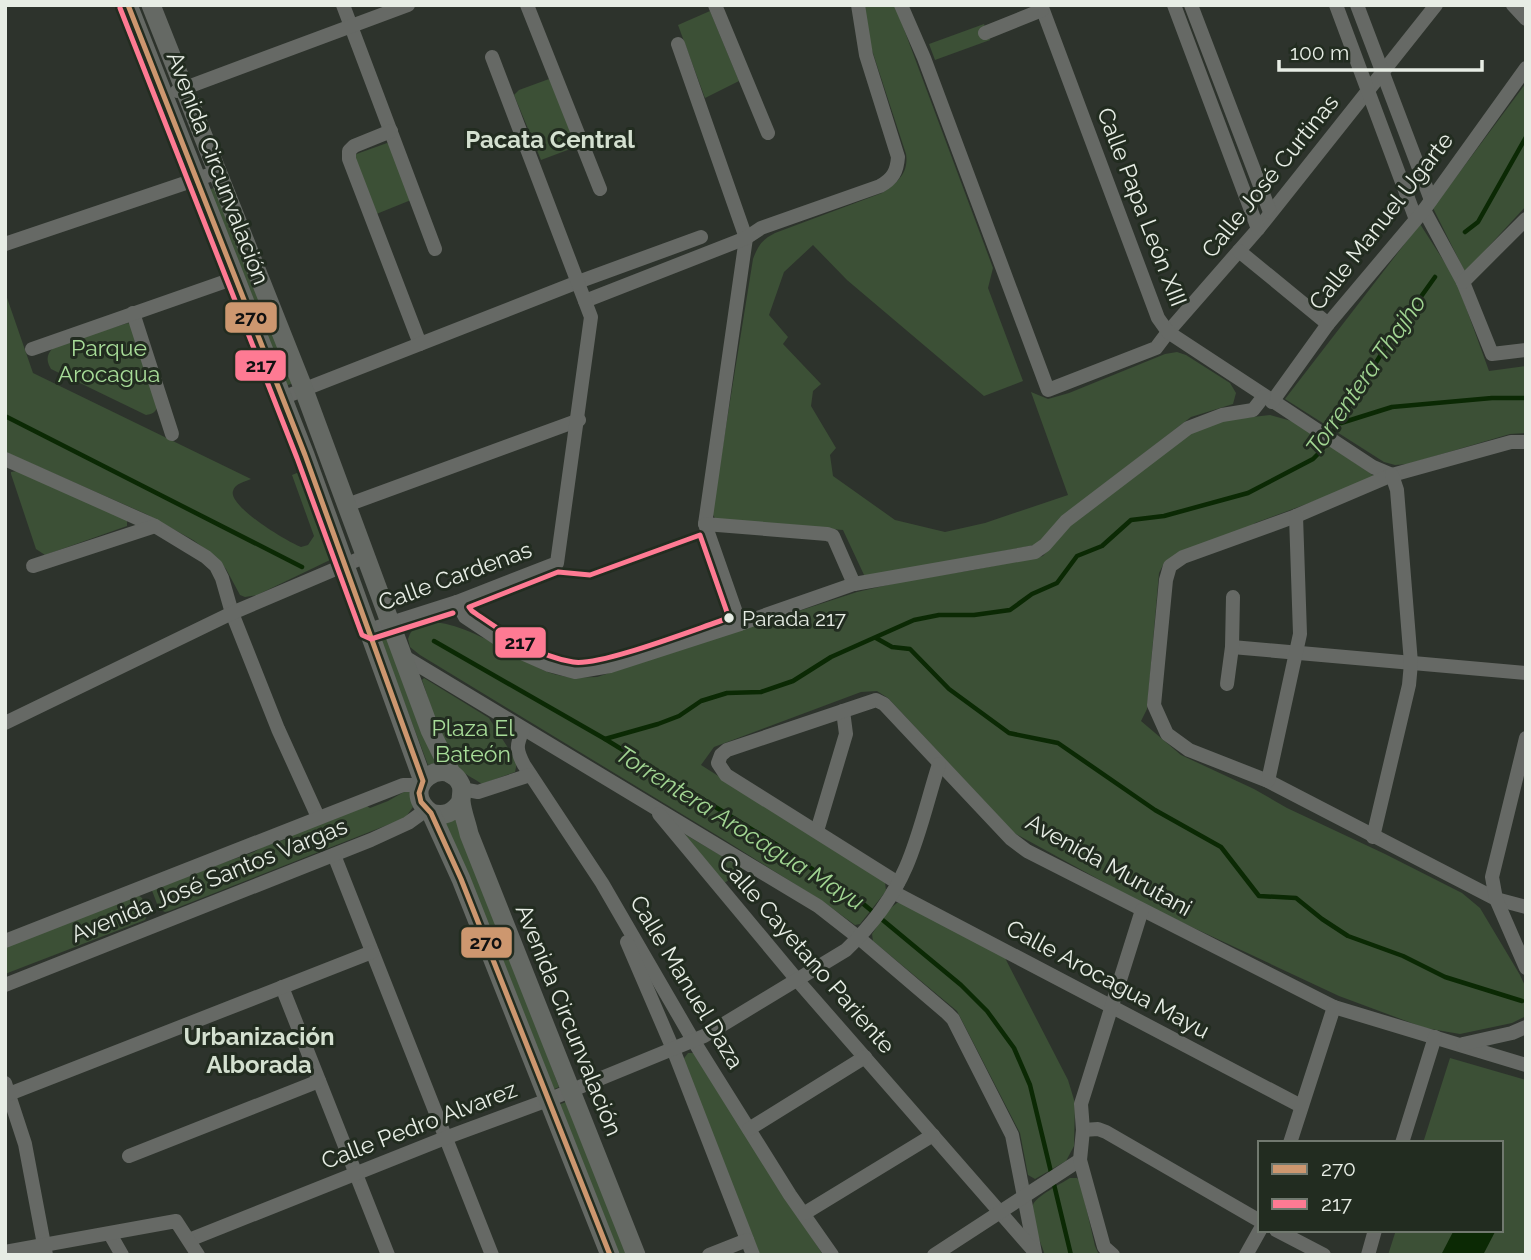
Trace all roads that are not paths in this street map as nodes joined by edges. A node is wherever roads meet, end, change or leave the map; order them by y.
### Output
1 (128, 5) edge
2 (151, 5) edge
3 (343, 5) edge
4 (408, 5) edge
5 (527, 5) edge
6 (715, 5) edge
7 (858, 5) edge
8 (901, 5) edge
9 (1174, 5) edge
10 (1191, 5) edge
11 (1336, 5) edge
12 (1357, 5) edge
13 (1436, 5) edge
14 (1513, 5) edge
15 (1042, 8) edge
16 (1526, 19) edge
17 (351, 26) junction
18 (985, 33) dead end
19 (678, 44) dead end
20 (492, 57) dead end
21 (1526, 68) edge
22 (1383, 72) junction
23 (184, 89) junction
24 (1368, 92) junction
25 (163, 96) junction
26 (391, 131) junction
27 (768, 133) dead end
28 (218, 172) junction
29 (195, 180) junction
30 (600, 189) dead end
31 (1424, 209) junction
32 (1270, 212) junction
33 (1526, 219) edge
34 (1258, 229) junction
35 (701, 237) dead end
36 (746, 238) junction
37 (5, 244) edge
38 (435, 249) dead end
39 (1240, 251) junction
40 (235, 278) junction
41 (578, 282) junction
42 (1462, 282) junction
43 (585, 301) junction
44 (133, 313) junction
45 (1328, 324) junction
46 (1168, 332) junction
47 (420, 344) junction
48 (32, 349) dead end
49 (1526, 350) edge
50 (304, 390) junction
51 (282, 398) junction
52 (1268, 399) junction
53 (579, 421) junction
54 (172, 434) dead end
55 (1526, 442) edge
56 (5, 459) edge
57 (1392, 475) junction
58 (347, 505) junction
59 (1296, 516) junction
60 (705, 524) junction
61 (155, 526) junction
62 (366, 556) junction
63 (346, 564) junction
64 (33, 566) dead end
65 (854, 584) junction
66 (1233, 597) dead end
67 (457, 601) junction
68 (232, 613) junction
69 (390, 623) junction
70 (740, 624) junction
71 (369, 631) junction
72 (1232, 647) junction
73 (1297, 652) junction
74 (402, 656) junction
75 (1411, 663) junction
76 (1526, 673) edge
77 (1227, 684) dead end
78 (843, 710) junction
79 (5, 723) edge
80 (523, 730) junction
81 (1526, 738) edge
82 (718, 763) joint
83 (939, 764) junction
84 (530, 775) junction
85 (1268, 781) junction
86 (422, 783) junction
87 (1520, 783) edge
88 (458, 788) junction
89 (653, 808) junction
90 (429, 811) junction
91 (318, 817) junction
92 (817, 831) junction
93 (1373, 837) junction
94 (334, 855) junction
95 (602, 883) junction
96 (896, 888) junction
97 (1496, 899) junction
98 (1526, 907) edge
99 (1142, 910) junction
100 (859, 938) junction
101 (5, 942) edge
102 (372, 952) junction
103 (1526, 968) edge
104 (797, 981) junction
105 (5, 985) edge
106 (282, 987) junction
107 (1112, 1006) junction
108 (1334, 1007) junction
109 (1526, 1027) edge
110 (1435, 1037) junction
111 (693, 1041) junction
112 (1460, 1044) junction
113 (673, 1049) junction
114 (865, 1058) junction
115 (1526, 1065) edge
116 (319, 1081) junction
117 (7, 1088) edge
118 (571, 1091) junction
119 (548, 1100) junction
120 (1301, 1107) junction
121 (749, 1129) junction
122 (1083, 1130) junction
123 (933, 1135) junction
124 (445, 1138) junction
125 (1291, 1141) edge
126 (1403, 1141) edge
127 (129, 1156) dead end
128 (1080, 1160) junction
129 (356, 1173) junction
130 (1024, 1198) junction
131 (1000, 1211) junction
132 (805, 1213) junction
133 (1258, 1220) edge
134 (1259, 1232) edge
135 (1280, 1232) edge
136 (1374, 1232) edge
137 (110, 1234) junction
138 (189, 1240) junction
139 (747, 1240) junction
140 (45, 1250) edge
141 (5, 1252) edge
142 (937, 1254) edge
143 (1035, 1254) edge
144 (122, 1255) edge
145 (198, 1255) edge
146 (388, 1255) edge
147 (492, 1255) edge
148 (610, 1255) edge
149 (636, 1255) edge
150 (709, 1255) edge
151 (753, 1255) edge
152 (832, 1255) edge
153 (1112, 1255) edge
154 (1246, 1255) edge
155 (1324, 1255) edge
156 (1368, 1255) edge

1 - 25 main road, Avenida Circunvalación
2 - 23 main road, Avenida Circunvalación
3 - 17 street
4 - 17 street
5 - 30 street
6 - 27 street
7 - 36 street
8 - 46 street, Calle José Curtinas
9 - 34 street
10 - 32 street
11 - 24 street
12 - 22 street
13 - 22 street, Calle José Curtinas
14 - 16 street
15 - 18 street
15 - 46 street, Calle Papa León XIII
17 - 23 street
17 - 26 street
19 - 36 street
20 - 41 street
21 - 31 street, Calle Manuel Ugarte
22 - 24 street, Calle José Curtinas
22 - 31 street
23 - 25 street
23 - 28 main road, Avenida Circunvalación
24 - 31 street
24 - 32 street, Calle José Curtinas
25 - 29 main road, Avenida Circunvalación
26 - 38 street
26 - 47 street
28 - 29 street
28 - 50 main road, Avenida Circunvalación
29 - 37 street
29 - 40 main road, Avenida Circunvalación
31 - 42 street
31 - 45 street, Calle Manuel Ugarte
32 - 34 street, Calle José Curtinas
33 - 42 street
34 - 39 street, Calle José Curtinas
35 - 41 street
36 - 43 street
36 - 60 street
39 - 45 street
39 - 46 street, Calle José Curtinas
40 - 44 street
40 - 51 main road, Avenida Circunvalación
41 - 43 street
41 - 47 street
42 - 49 street
43 - 53 street
44 - 48 street
44 - 54 street
45 - 52 street, Calle Manuel Ugarte
46 - 52 street, Calle Papa León XIII
47 - 50 street
50 - 51 street
50 - 58 main road, Avenida Circunvalación
51 - 63 main road, Avenida Circunvalación
52 - 57 street, Calle Papa León XIII
52 - 65 street, Calle Manuel Ugarte
53 - 58 street
53 - 67 street, Calle Cardenas
55 - 57 street
56 - 61 street
57 - 59 street
57 - 75 street
58 - 62 main road, Avenida Circunvalación
59 - 73 street
59 - 85 street
60 - 65 street
60 - 70 street
61 - 64 street
61 - 68 street
62 - 63 street
62 - 69 main road, Avenida Circunvalación
63 - 68 street
63 - 71 main road, Avenida Circunvalación
65 - 70 street, Calle Manuel Ugarte
66 - 72 street
67 - 69 street, Calle Cardenas
67 - 70 street, Calle Manuel Ugarte
68 - 79 street
68 - 91 street
69 - 71 street, Calle Cardenas
69 - 74 main road, Avenida Circunvalación
71 - 86 main road, Avenida Circunvalación
72 - 73 street
72 - 77 street
73 - 75 street
73 - 85 street
74 - 80 street, Calle Cayetano Pariente
74 - 88 main road, Avenida Circunvalación
75 - 76 street
75 - 93 street
78 - 82 street, Avenida Murutani
78 - 83 street, Avenida Murutani
78 - 92 street
80 - 84 street, Calle Manuel Daza
80 - 89 street, Calle Cayetano Pariente
81 - 87 street
82 - 92 street, Calle Arocagua Mayu
83 - 96 street, Calle Pedro Alvarez
83 - 99 street, Avenida Murutani
84 - 88 street
84 - 95 street, Calle Manuel Daza
85 - 93 street
86 - 88 main road
86 - 90 main road
86 - 91 street, Avenida José Santos Vargas
87 - 97 street
88 - 90 main road
88 - 118 main road, Avenida Circunvalación
89 - 100 street
89 - 104 street, Calle Cayetano Pariente
90 - 94 street, Avenida José Santos Vargas
90 - 119 main road, Avenida Circunvalación
91 - 101 street, Avenida José Santos Vargas
92 - 96 street, Calle Arocagua Mayu
93 - 97 street
94 - 102 street
94 - 105 street, Avenida José Santos Vargas
95 - 111 street, Calle Manuel Daza
95 - 113 street
96 - 100 street, Calle Pedro Alvarez
96 - 107 street, Calle Arocagua Mayu
97 - 98 street
97 - 103 street
99 - 107 street
99 - 108 street, Avenida Murutani
100 - 104 street, Calle Pedro Alvarez
100 - 130 street
102 - 106 street
102 - 124 street
104 - 111 street, Calle Pedro Alvarez
104 - 114 street, Calle Cayetano Pariente
106 - 116 street
106 - 117 street
107 - 120 street, Calle Arocagua Mayu
107 - 122 street
108 - 110 street, Avenida Murutani
108 - 120 street
109 - 112 street
110 - 112 street, Avenida Murutani
110 - 126 street
111 - 113 street, Calle Pedro Alvarez
111 - 121 street, Calle Manuel Daza
112 - 115 street, Avenida Murutani
113 - 118 street, Calle Pedro Alvarez
113 - 139 street
114 - 121 street
114 - 123 street, Calle Cayetano Pariente
116 - 127 street
116 - 129 street
117 - 140 street
118 - 119 street, Calle Pedro Alvarez
118 - 149 main road, Avenida Circunvalación
119 - 124 street, Calle Pedro Alvarez
119 - 148 main road, Avenida Circunvalación
120 - 125 street
121 - 132 street, Calle Manuel Daza
122 - 128 street
122 - 133 street
123 - 131 street, Calle Cayetano Pariente
123 - 132 street
124 - 129 street, Calle Pedro Alvarez
124 - 147 street
128 - 130 street
128 - 153 street
129 - 138 street, Calle Pedro Alvarez
129 - 146 street
130 - 131 street
130 - 143 street
131 - 142 street
131 - 143 street, Calle Cayetano Pariente
132 - 152 street, Calle Manuel Daza
134 - 154 street
135 - 155 street
136 - 156 street
137 - 138 street
137 - 140 street
137 - 144 street
138 - 145 street
139 - 150 street
139 - 151 street
140 - 141 street

